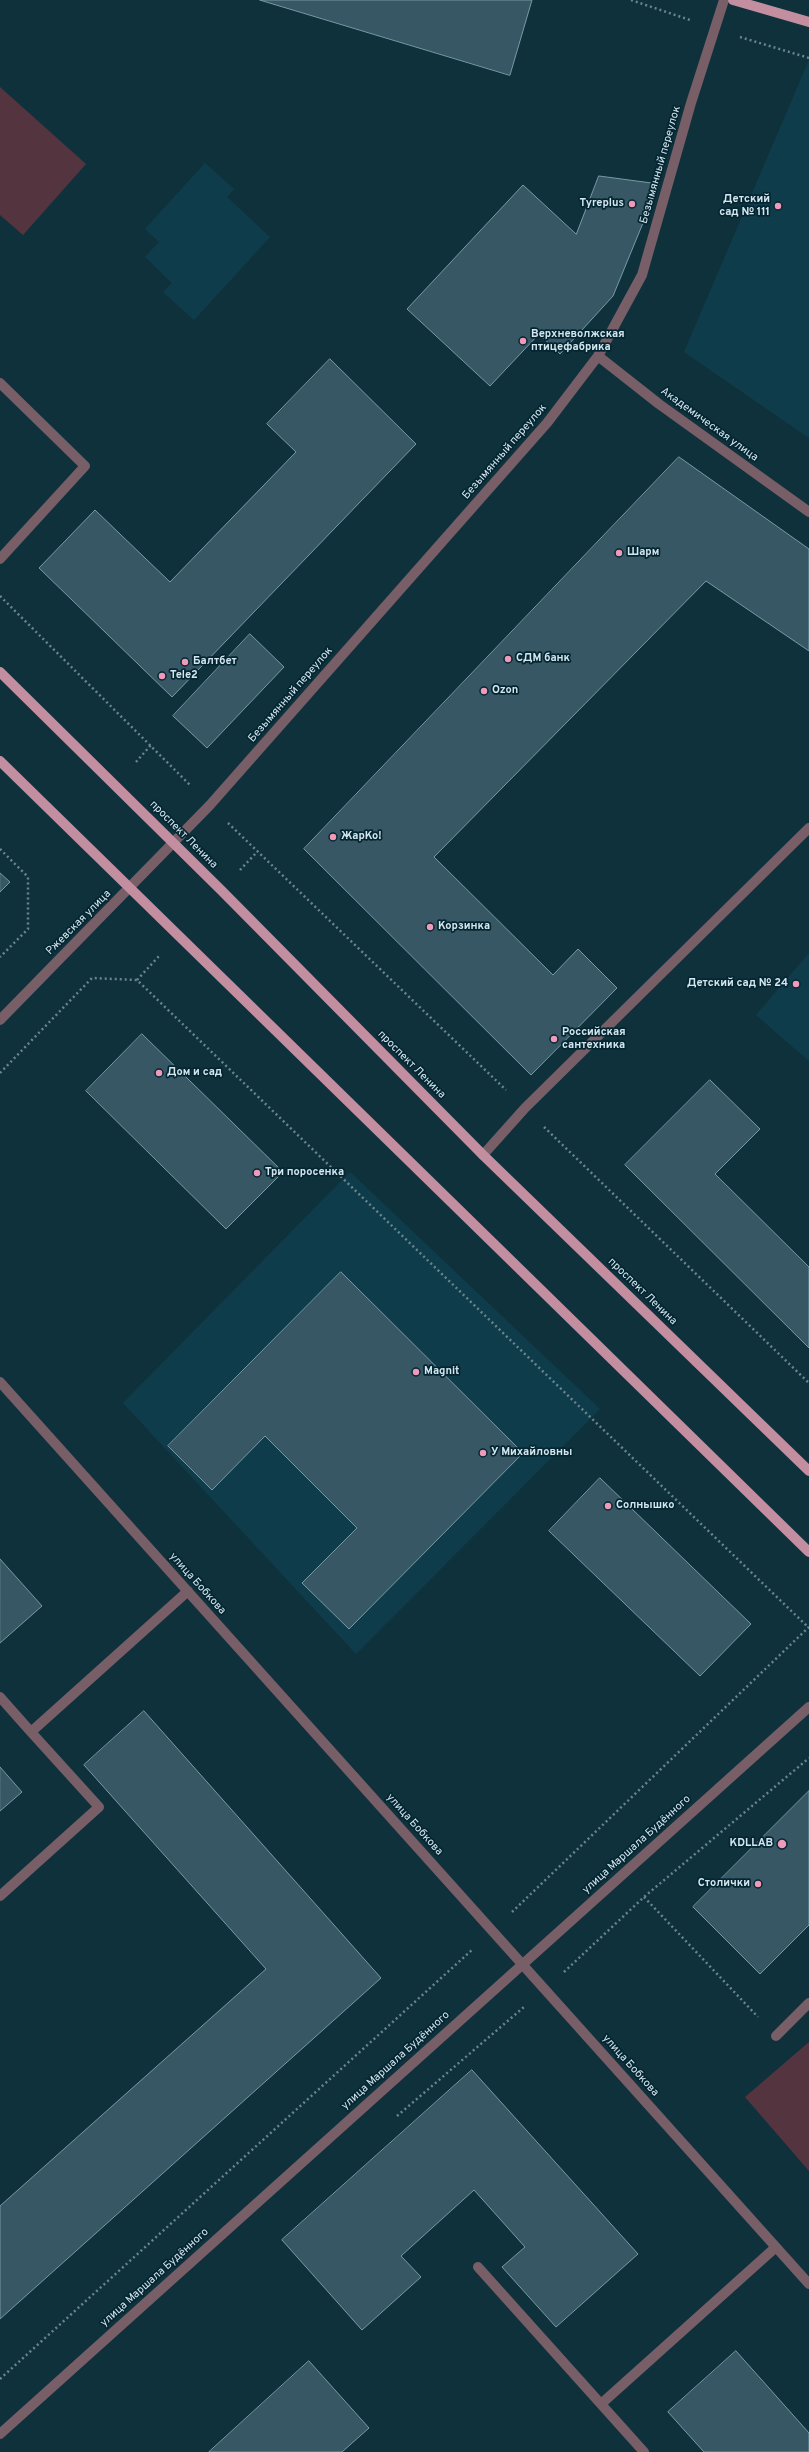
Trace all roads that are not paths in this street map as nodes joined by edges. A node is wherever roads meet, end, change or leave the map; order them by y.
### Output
1 (724, 0) edge
2 (733, 0) edge
3 (809, 22) edge
4 (598, 356) junction
5 (0, 383) edge
6 (809, 512) edge
7 (0, 559) edge
8 (0, 672) edge
9 (0, 761) edge
10 (809, 828) edge
11 (175, 844) junction
12 (131, 888) junction
13 (0, 1020) edge
14 (483, 1155) junction
15 (0, 1382) edge
16 (809, 1471) edge
17 (809, 1552) edge
18 (188, 1591) junction
19 (0, 1697) edge
20 (809, 1707) edge
21 (31, 1732) junction
22 (0, 1896) edge
23 (522, 1964) junction
24 (809, 2003) edge
25 (776, 2036) road end
26 (776, 2247) junction
27 (478, 2267) dead end
28 (809, 2284) edge
29 (601, 2404) junction
30 (0, 2434) edge
31 (644, 2452) edge

1 - 4 street, Безымянный переулок
2 - 3 main road
4 - 6 street, Академическая улица
4 - 11 street, Безымянный переулок
5 - 7 street
8 - 11 main road, проспект Ленина
9 - 12 main road
10 - 14 street
11 - 12 street, Ржевская улица
11 - 14 main road, проспект Ленина
12 - 13 street, Ржевская улица
12 - 17 main road
14 - 16 main road, проспект Ленина
15 - 18 street, улица Бобкова
18 - 21 street
18 - 23 street, улица Бобкова
19 - 21 street
20 - 23 street, улица Маршала Будённого
21 - 22 street
23 - 26 street, улица Бобкова
23 - 30 street, улица Маршала Будённого
24 - 25 street
26 - 28 street, улица Бобкова
26 - 29 street
27 - 29 street
29 - 31 street

